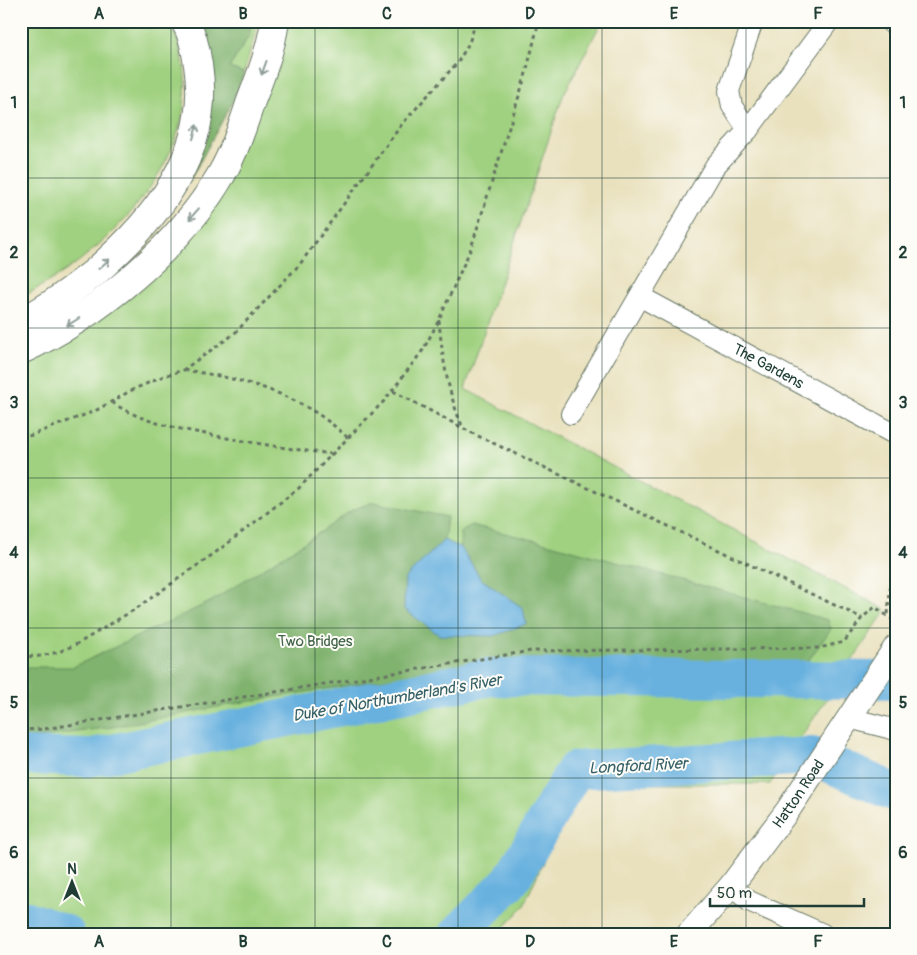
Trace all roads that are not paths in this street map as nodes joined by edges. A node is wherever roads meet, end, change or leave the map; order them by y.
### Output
1 (185, 21) edge
2 (275, 21) edge
3 (753, 21) edge
4 (829, 21) edge
5 (889, 21) edge
6 (896, 27) edge
7 (748, 130) junction
8 (641, 297) junction
9 (21, 321) edge
10 (21, 350) edge
11 (571, 414) dead end
12 (896, 435) edge
13 (896, 647) edge
14 (847, 721) junction
15 (896, 730) edge
16 (731, 886) junction
17 (689, 934) edge
18 (823, 934) edge

9 -> 1 highway
2 -> 10 highway
3 - 7 street
4 - 7 street
5 - 6 street
7 - 8 street
8 - 11 street
8 - 12 street, The Gardens
13 - 14 street, Hatton Road
14 - 15 street
14 - 16 street, Hatton Road
16 - 17 street, Hatton Road
16 - 18 street

